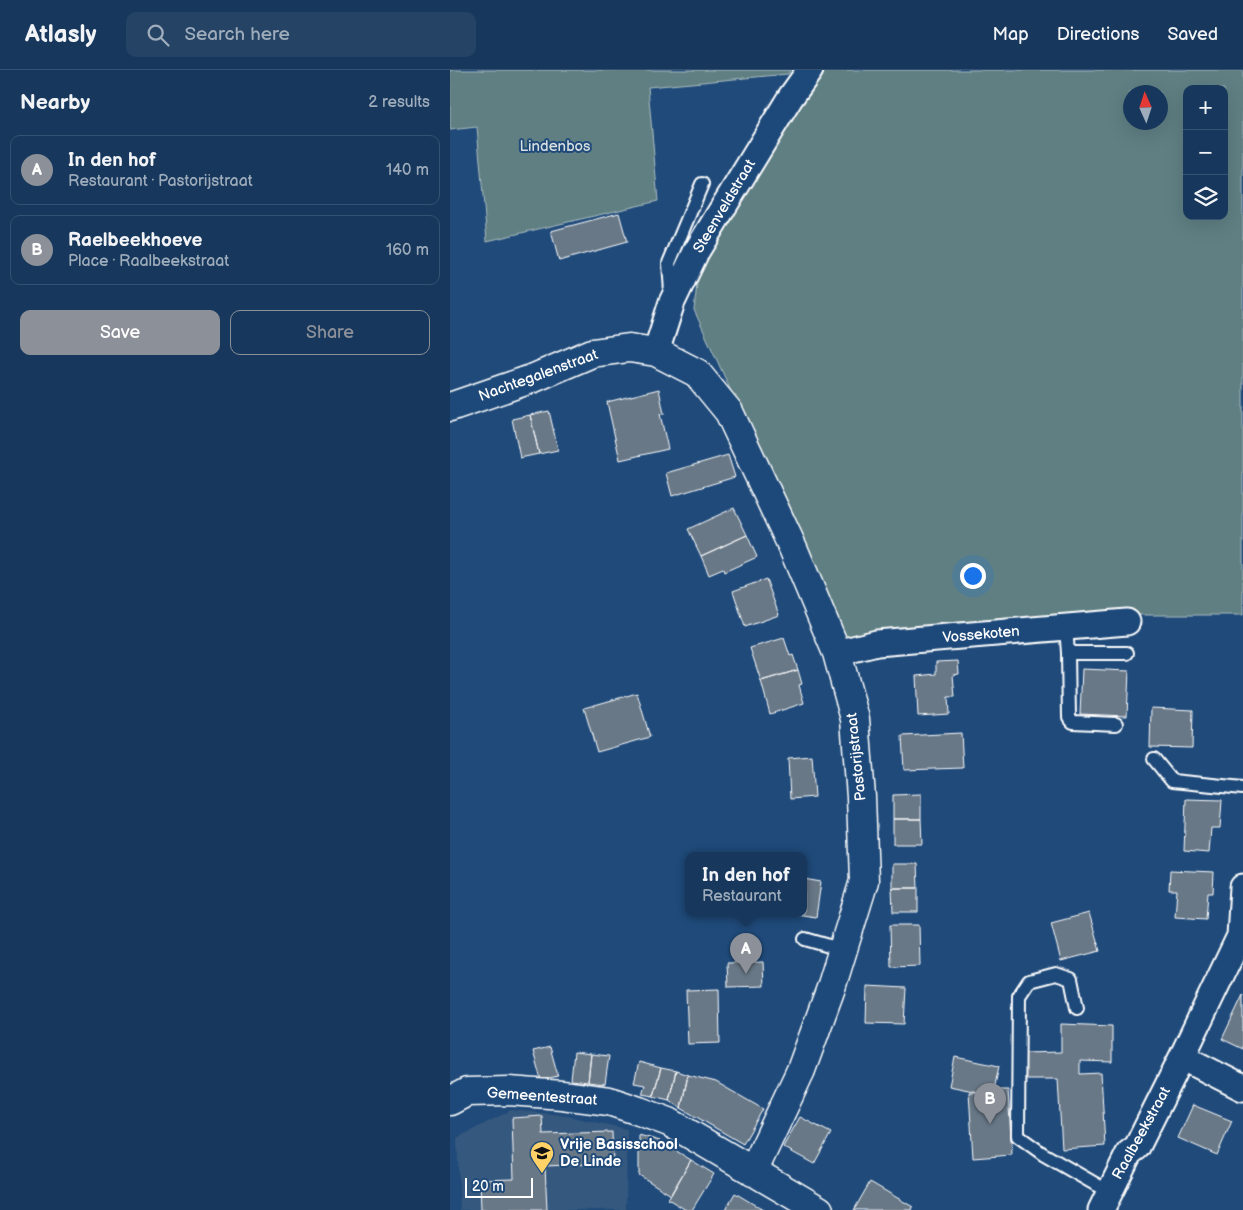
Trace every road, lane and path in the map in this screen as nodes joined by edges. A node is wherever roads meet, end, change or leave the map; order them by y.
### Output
1 (810, 70) edge
2 (702, 184) dead end
3 (672, 302) junction
4 (656, 352) junction
5 (450, 407) edge
6 (1127, 622) dead end
7 (1066, 627) junction
8 (1068, 652) junction
9 (836, 653) junction
10 (1127, 653) dead end
11 (1116, 724) dead end
12 (1154, 759) dead end
13 (1243, 788) edge
14 (1243, 887) edge
15 (805, 939) dead end
16 (843, 950) junction
17 (1077, 1008) dead end
18 (1182, 1057) junction
19 (1243, 1088) edge
20 (450, 1101) edge
21 (753, 1172) junction
22 (1105, 1201) edge
23 (819, 1210) edge

1 - 3 street, Steenveldstraat
2 - 3 lane
3 - 4 street, Steenveldstraat
4 - 5 street, Nachtegalenstraat
4 - 9 street, Pastorijstraat
6 - 7 street, Vossekoten
7 - 8 lane
7 - 9 street, Vossekoten
8 - 10 lane
8 - 11 lane
9 - 16 street, Pastorijstraat
12 - 13 lane
14 - 18 street, Raalbeekstraat
15 - 16 lane
16 - 21 street, Pastorijstraat
17 - 22 lane
18 - 19 street
18 - 22 street, Raalbeekstraat
20 - 21 street, Gemeentestraat
21 - 23 street, Gemeentestraat

